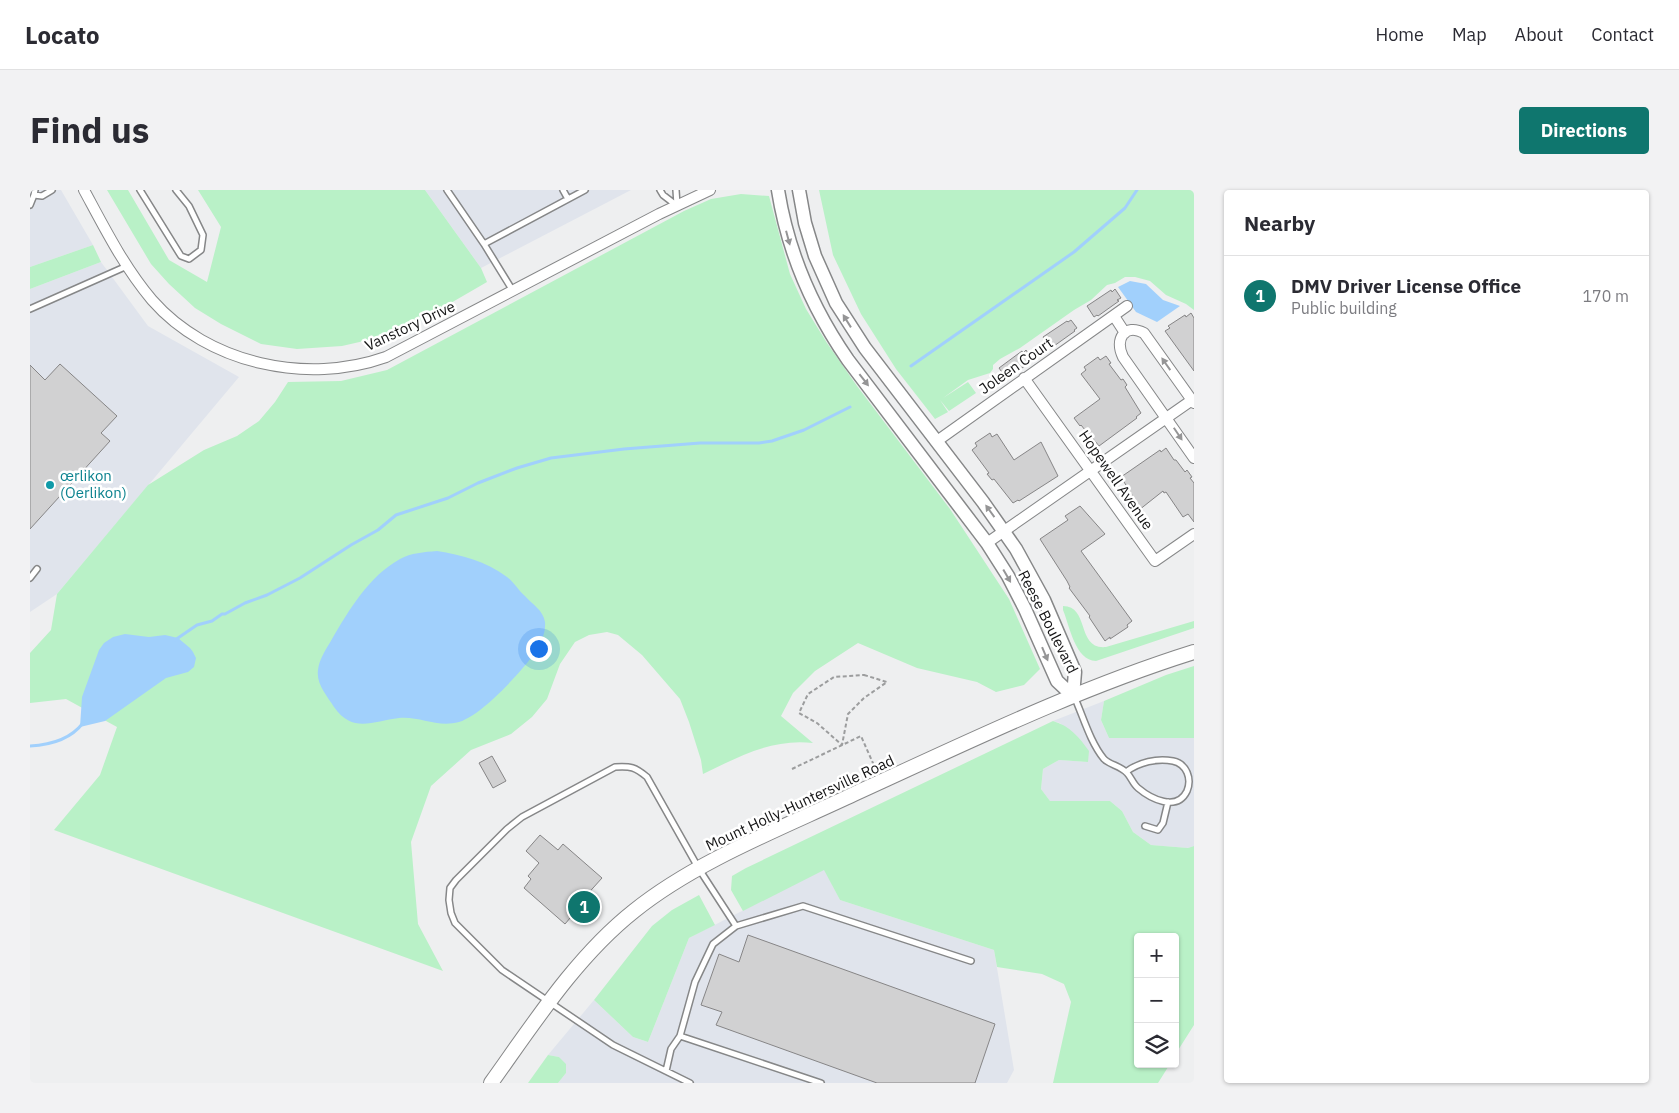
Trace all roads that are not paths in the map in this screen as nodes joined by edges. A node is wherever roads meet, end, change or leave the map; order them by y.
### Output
1 (52, 190) edge
2 (84, 190) edge
3 (140, 190) edge
4 (176, 190) edge
5 (447, 190) edge
6 (563, 190) edge
7 (585, 190) edge
8 (660, 190) edge
9 (676, 190) edge
10 (710, 190) edge
11 (778, 190) edge
12 (799, 190) edge
13 (35, 192) edge
14 (568, 199) junction
15 (30, 205) edge
16 (677, 205) junction
17 (484, 244) junction
18 (128, 266) junction
19 (513, 291) junction
20 (1127, 306) dead end
21 (30, 309) edge
22 (1114, 316) junction
23 (1125, 333) junction
24 (1024, 378) junction
25 (1193, 402) edge
26 (1167, 418) junction
27 (936, 440) junction
28 (1194, 458) edge
29 (1091, 471) junction
30 (1004, 531) junction
31 (1194, 534) edge
32 (988, 543) junction
33 (38, 569) dead end
34 (30, 578) edge
35 (1194, 652) edge
36 (1074, 696) junction
37 (1126, 772) junction
38 (1168, 802) junction
39 (1145, 826) dead end
40 (699, 869) junction
41 (736, 926) junction
42 (972, 961) dead end
43 (549, 1002) junction
44 (680, 1036) junction
45 (666, 1071) junction
46 (491, 1083) edge
47 (690, 1083) edge
48 (821, 1083) edge

1 - 13 lane
2 - 18 street, Vanstory Drive
3 - 4 lane
5 - 17 lane
6 - 14 lane
7 - 14 lane
8 - 16 lane
9 - 16 lane
10 - 16 street, Vanstory Drive
11 -> 32 street, Reese Boulevard
27 -> 12 street, Reese Boulevard
13 - 15 lane
14 - 17 lane
16 - 19 street, Vanstory Drive
17 - 19 lane
18 - 19 street, Vanstory Drive
18 - 21 lane
20 - 22 street, Joleen Court
22 - 23 street
22 - 24 street, Joleen Court
25 -> 23 street
23 - 26 street
24 - 27 street, Joleen Court
24 - 29 street, Hopewell Avenue
25 - 26 street
26 -> 28 street
26 - 29 street
30 -> 27 street, Reese Boulevard
29 - 30 street
29 - 31 street, Hopewell Avenue
30 - 32 street
30 - 36 street, Reese Boulevard
32 -> 36 street, Reese Boulevard
33 - 34 lane
35 - 36 main road, Mount Holly-Huntersville Road
36 - 37 lane
36 - 40 main road, Mount Holly-Huntersville Road
37 - 38 lane
37 - 38 lane
38 - 39 lane
40 - 41 lane
40 - 43 main road, Mount Holly-Huntersville Road
40 - 43 lane
41 - 42 lane
41 - 44 lane
43 - 45 lane
43 - 46 main road, Mount Holly-Huntersville Road
44 - 45 lane
44 - 48 lane
45 - 47 lane

